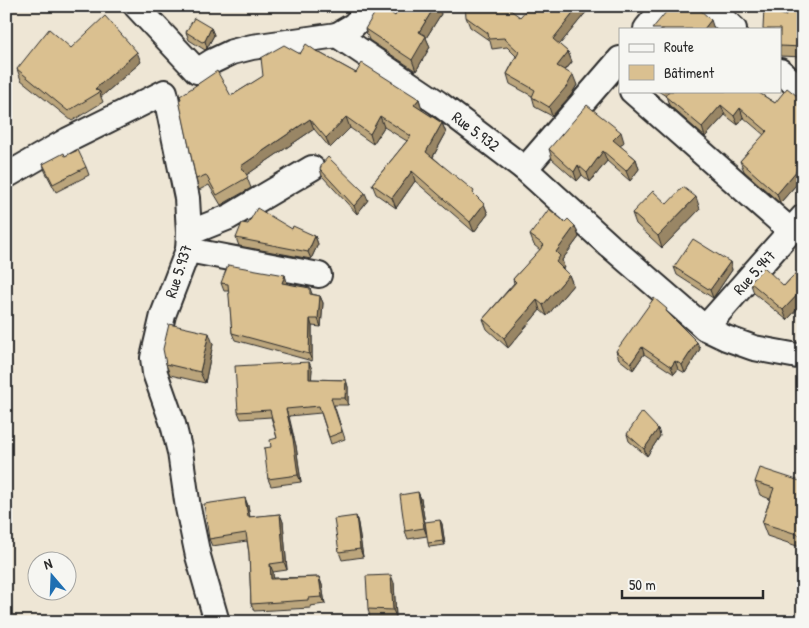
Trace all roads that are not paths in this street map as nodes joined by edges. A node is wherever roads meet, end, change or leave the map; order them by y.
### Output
1 (136, 6) edge
2 (371, 6) edge
3 (665, 6) edge
4 (708, 6) edge
5 (647, 28) edge
6 (733, 28) edge
7 (337, 35) junction
8 (617, 70) edge
9 (782, 73) edge
10 (803, 91) edge
11 (633, 92) edge
12 (312, 168) dead end
13 (525, 168) junction
14 (6, 176) edge
15 (797, 224) edge
16 (188, 241) junction
17 (319, 275) dead end
18 (705, 328) junction
19 (803, 356) edge
20 (217, 622) edge

1 - 7 street
2 - 7 street
3 - 5 street
4 - 6 street
7 - 13 street, Rue 5.932
8 - 13 street
9 - 10 street
11 - 15 street
12 - 16 street
13 - 18 street, Rue 5.932
14 - 16 street, Rue 5.937
15 - 18 street, Rue 5.947
16 - 17 street
16 - 20 street, Rue 5.937
18 - 19 street, Rue 5.932

